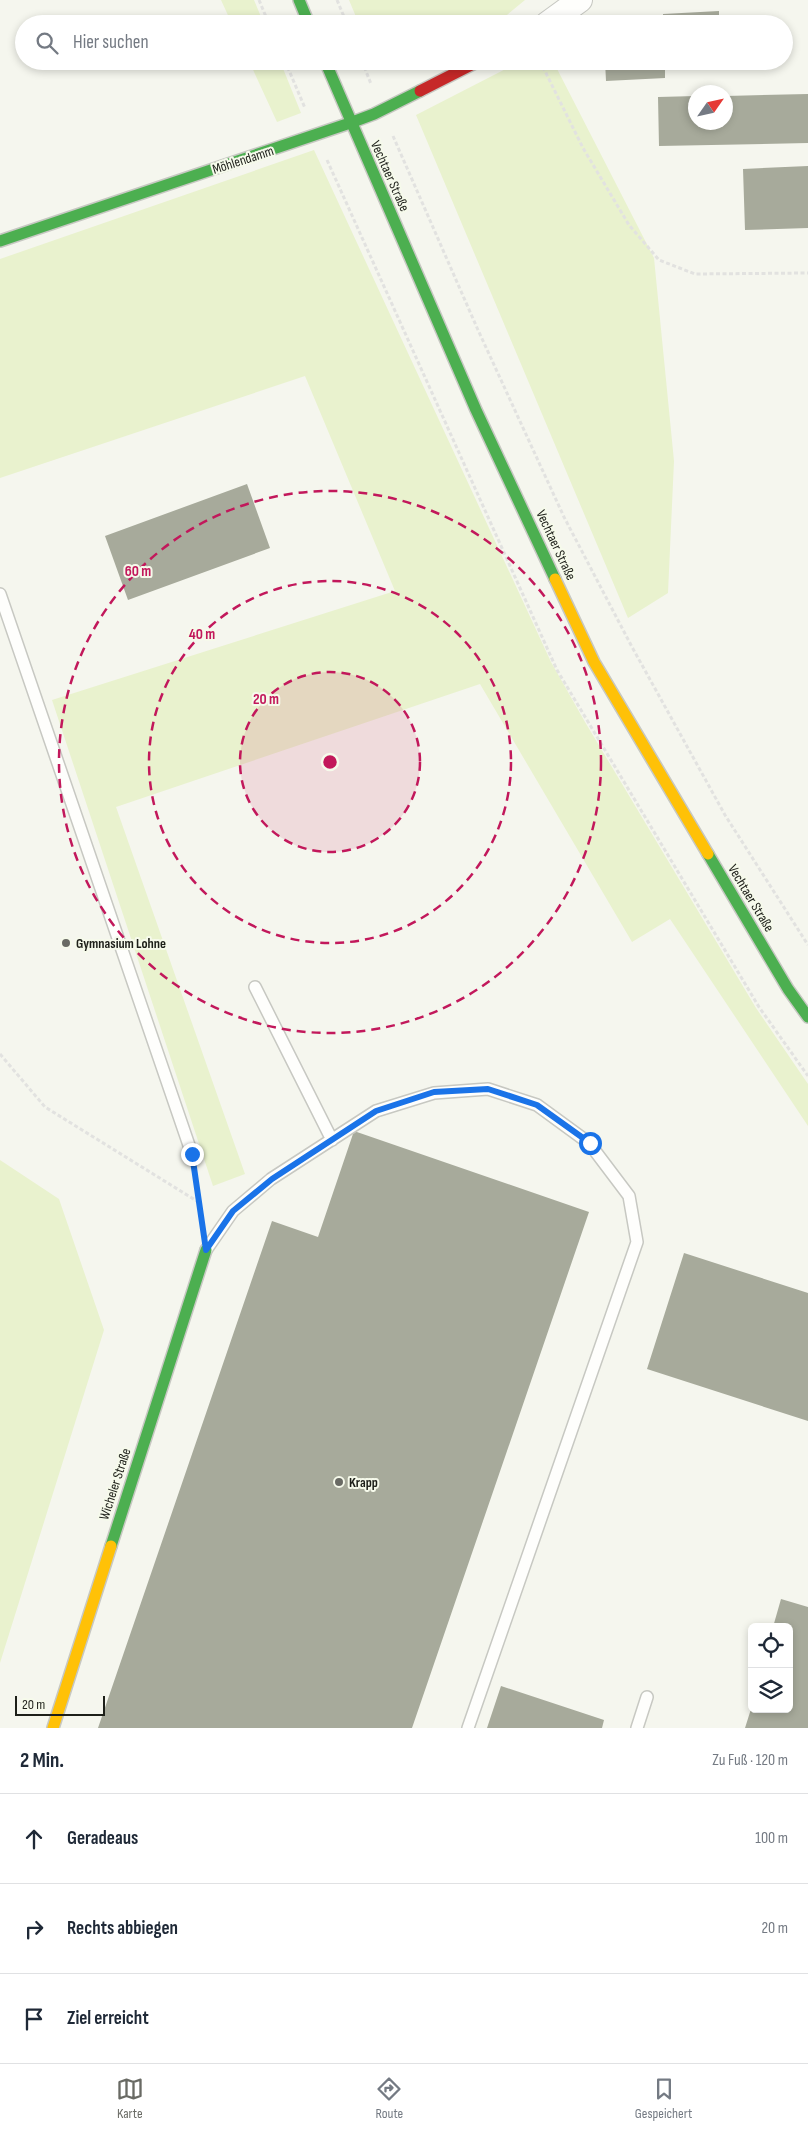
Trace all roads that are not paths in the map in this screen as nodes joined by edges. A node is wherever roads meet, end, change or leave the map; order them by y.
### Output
1 (299, 0) edge
2 (580, 0) edge
3 (305, 15) edge
4 (559, 15) edge
5 (328, 70) edge
6 (461, 70) edge
7 (350, 123) junction
8 (0, 241) edge
9 (0, 594) edge
10 (255, 987) dead end
11 (808, 1017) edge
12 (332, 1140) junction
13 (192, 1154) road end
14 (206, 1250) joint
15 (647, 1697) dead end
16 (53, 1728) edge
17 (468, 1728) edge
18 (637, 1728) edge

1 - 3 main road
2 - 4 street
5 - 7 main road, Vechtaer Straße
6 - 7 main road, Möhlendamm
7 - 8 main road, Möhlendamm
7 - 11 main road, Vechtaer Straße
9 - 13 lane
10 - 12 lane
12 - 14 lane
12 - 17 lane
14 - 16 main road, Wicheler Straße
15 - 18 lane

